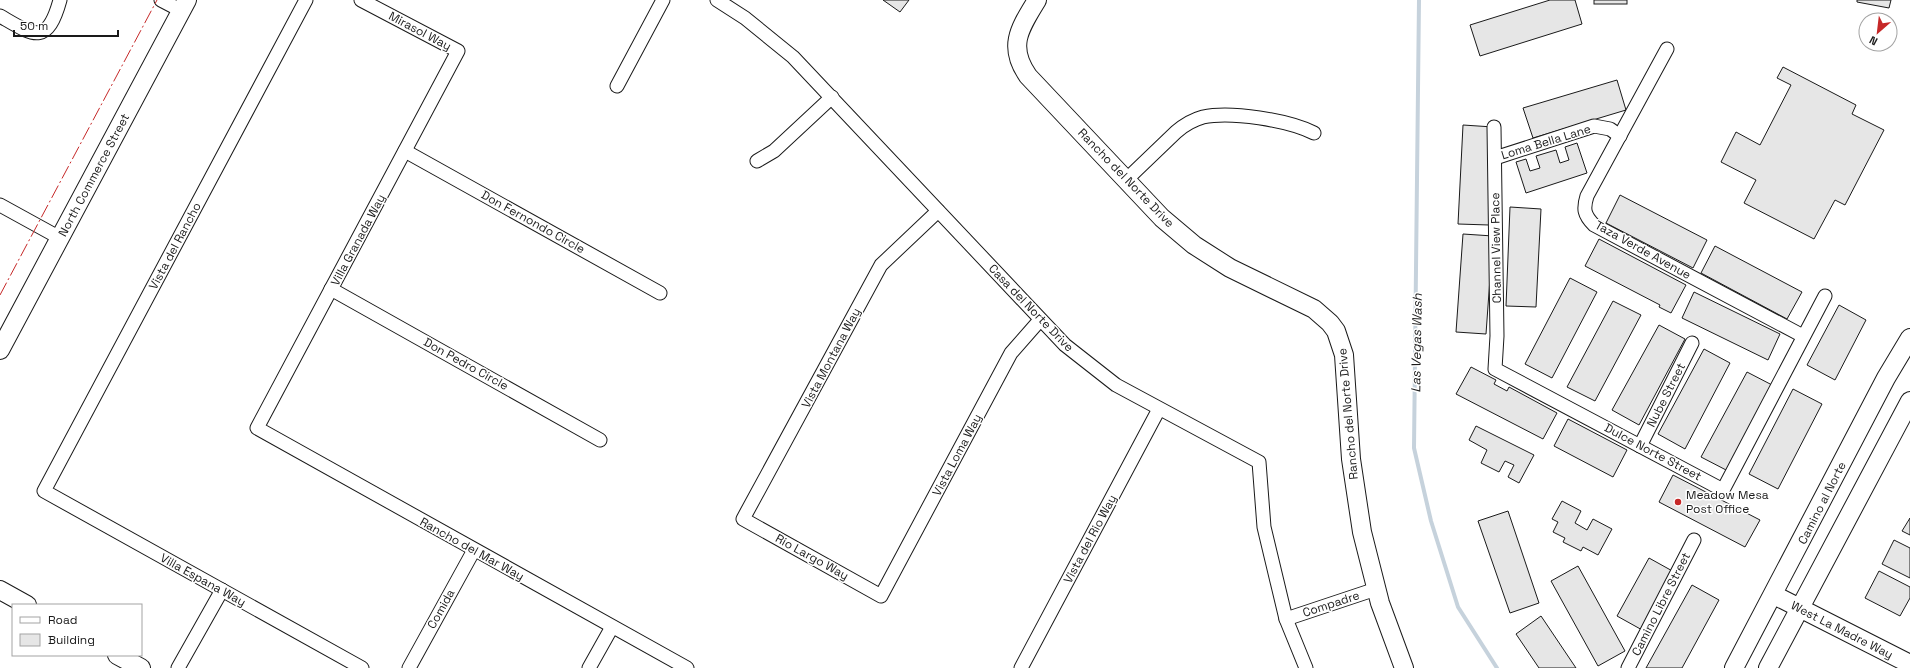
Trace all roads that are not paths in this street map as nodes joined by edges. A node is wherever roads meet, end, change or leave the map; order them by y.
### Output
1 (60, 0) edge
2 (161, 0) edge
3 (306, 0) edge
4 (361, 0) edge
5 (663, 0) edge
6 (716, 0) edge
7 (1037, 0) edge
8 (184, 5) edge
9 (0, 16) edge
10 (1667, 49) dead end
11 (458, 51) joint
12 (617, 86) dead end
13 (832, 97) junction
14 (1494, 127) dead end
15 (1314, 133) dead end
16 (1620, 136) junction
17 (405, 151) junction
18 (1495, 158) junction
19 (756, 161) dead end
20 (1126, 180) junction
21 (0, 205) edge
22 (938, 211) junction
23 (60, 238) junction
24 (331, 289) junction
25 (660, 293) dead end
26 (1825, 296) dead end
27 (1040, 320) junction
28 (1803, 336) junction
29 (1910, 338) edge
30 (1692, 343) dead end
31 (0, 350) edge
32 (1495, 369) joint
33 (1910, 401) edge
34 (1159, 409) junction
35 (257, 428) joint
36 (600, 440) dead end
37 (1640, 446) junction
38 (44, 491) joint
39 (743, 519) joint
40 (1694, 540) dead end
41 (474, 550) junction
42 (1376, 589) junction
43 (0, 590) edge
44 (222, 590) junction
45 (1774, 595) junction
46 (881, 596) joint
47 (25, 604) edge
48 (1799, 608) junction
49 (1286, 619) junction
50 (612, 626) junction
51 (119, 656) edge
52 (1910, 664) edge
53 (140, 668) edge
54 (178, 668) edge
55 (362, 668) edge
56 (409, 668) edge
57 (589, 668) edge
58 (687, 668) edge
59 (1021, 668) edge
60 (1306, 668) edge
61 (1404, 668) edge
62 (1628, 668) edge
63 (1734, 668) edge
64 (1768, 668) edge

1 - 9 street
2 - 8 street
3 - 38 street, Vista del Rancho
4 - 11 street, Mirasol Way
5 - 12 street
6 - 13 street, Casa del Norte Drive
7 - 20 main road, Rancho del Norte Drive
8 - 23 main road, North Commerce Street
10 - 16 street, Taza Verde Avenue
11 - 17 street, Villa Granada Way
13 - 19 street
13 - 22 street, Casa del Norte Drive
14 - 18 street, Channel View Place
15 - 20 street
16 - 18 street, Loma Bella Lane
16 - 28 street, Taza Verde Avenue
17 - 24 street, Villa Granada Way
17 - 25 street, Don Fernondo Circle
18 - 32 street, Channel View Place
20 - 42 main road, Rancho del Norte Drive
21 - 23 street
22 - 27 street, Casa del Norte Drive
22 - 39 street, Vista Montana Way
23 - 31 main road, North Commerce Street
24 - 35 street, Villa Granada Way
24 - 36 street, Don Pedro Circle
26 - 28 street, Dulce Norte Street
27 - 34 street, Casa del Norte Drive
27 - 46 street, Vista Loma Way
28 - 37 street, Dulce Norte Street
29 - 45 main road, Camino al Norte
30 - 37 street, Nube Street
32 - 37 street, Dulce Norte Street
33 - 48 main road
34 - 49 street, Casa del Norte Drive
34 - 59 street, Vista del Rio Way
35 - 41 street, Rancho del Mar Way
38 - 44 street, Villa Espana Way
39 - 46 street, Rio Largo Way
40 - 62 street, Camino Libre Street
41 - 50 street, Rancho del Mar Way
41 - 56 street, Comida
42 - 49 street, Compadre
42 - 61 main road, Rancho del Norte Drive
43 - 47 main road
44 - 54 street
44 - 55 street, Villa Espana Way
45 - 48 main road, West La Madre Way
45 - 63 main road, Camino al Norte
48 - 52 main road, West La Madre Way
48 - 64 main road
49 - 60 street, Casa del Norte Drive
50 - 57 street
50 - 58 street, Rancho del Mar Way
51 - 53 main road

